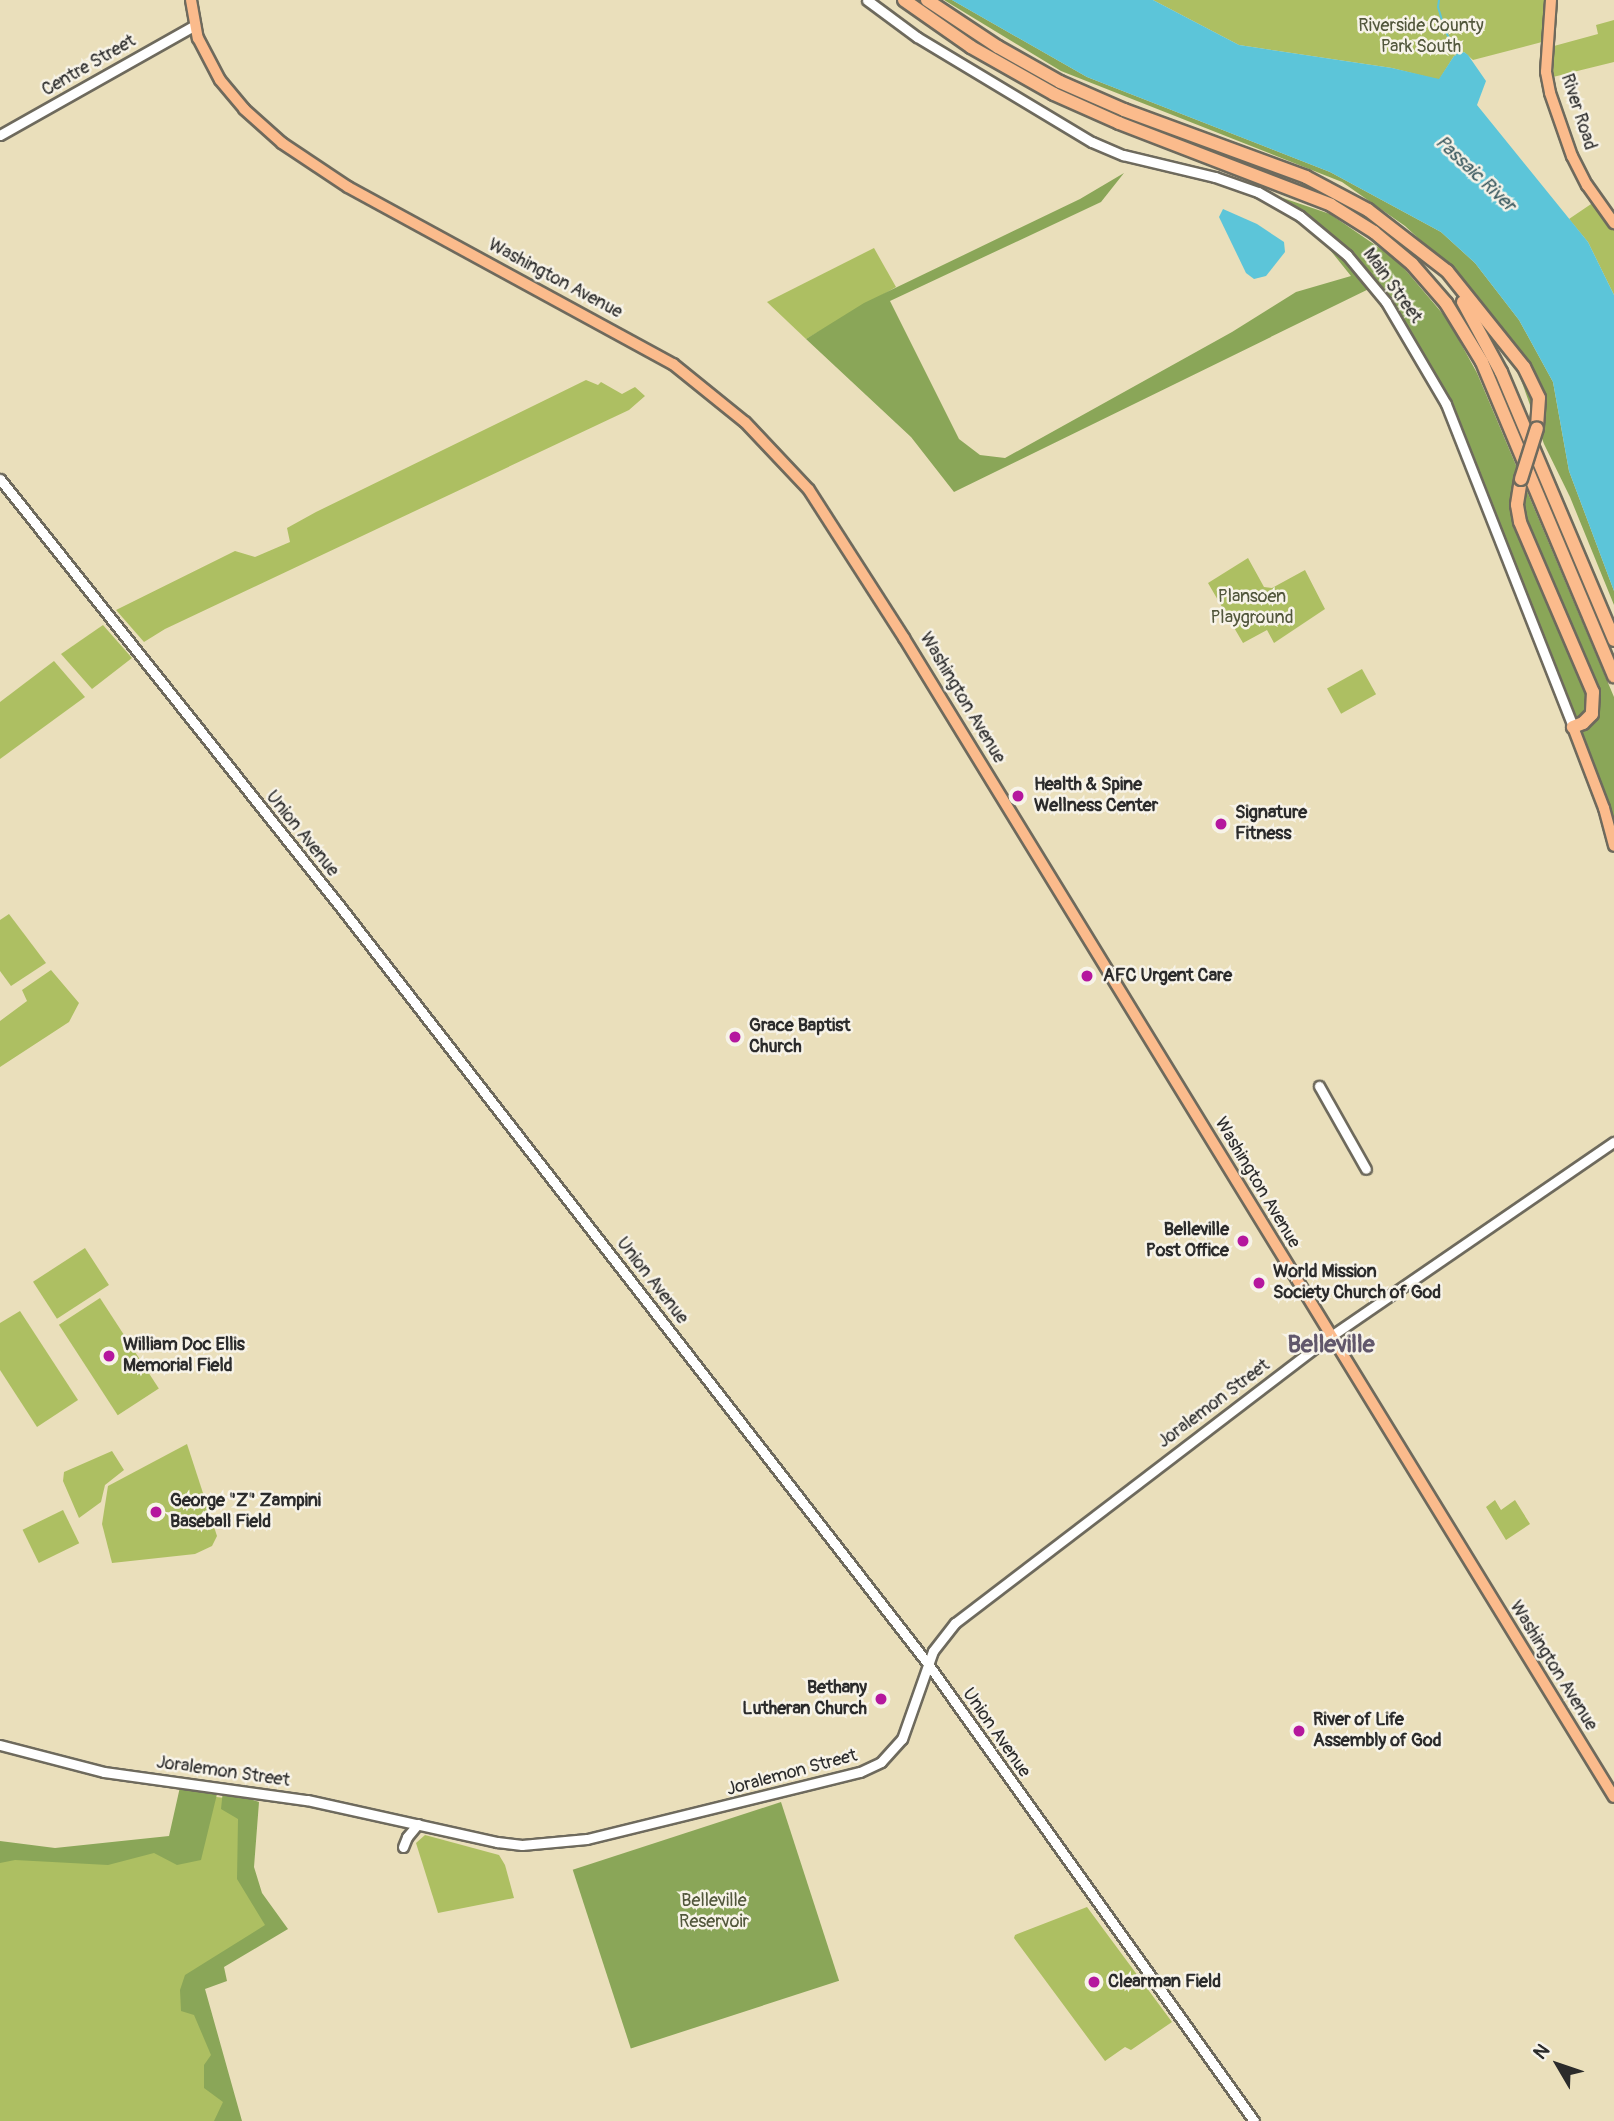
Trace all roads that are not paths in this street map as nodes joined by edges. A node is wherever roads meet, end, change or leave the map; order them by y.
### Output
1 (191, 0) edge
2 (867, 0) edge
3 (904, 0) edge
4 (927, 0) edge
5 (1551, 0) edge
6 (195, 25) junction
7 (0, 135) edge
8 (1614, 223) edge
9 (1396, 231) junction
10 (0, 479) edge
11 (1614, 640) edge
12 (1614, 677) edge
13 (1573, 727) junction
14 (1614, 846) edge
15 (1320, 1086) dead end
16 (1614, 1142) edge
17 (1367, 1169) dead end
18 (1331, 1336) junction
19 (928, 1664) junction
20 (0, 1745) edge
21 (1614, 1797) edge
22 (418, 1824) junction
23 (403, 1847) dead end
24 (1254, 2121) edge

1 - 6 main road, Washington Avenue
2 - 13 street, Main Street
3 - 12 highway
4 - 9 highway
5 - 8 main road, River Road
6 - 7 street, Centre Street
6 - 18 main road, Washington Avenue
9 - 11 highway
9 - 13 highway, bridge
10 - 19 street, Union Avenue
13 - 14 main road, Main Street
15 - 17 street
16 - 18 street, Joralemon Street
18 - 19 street, Joralemon Street
18 - 21 main road, Washington Avenue
19 - 22 street, Joralemon Street
19 - 24 street, Union Avenue
20 - 22 street, Joralemon Street
22 - 23 street

